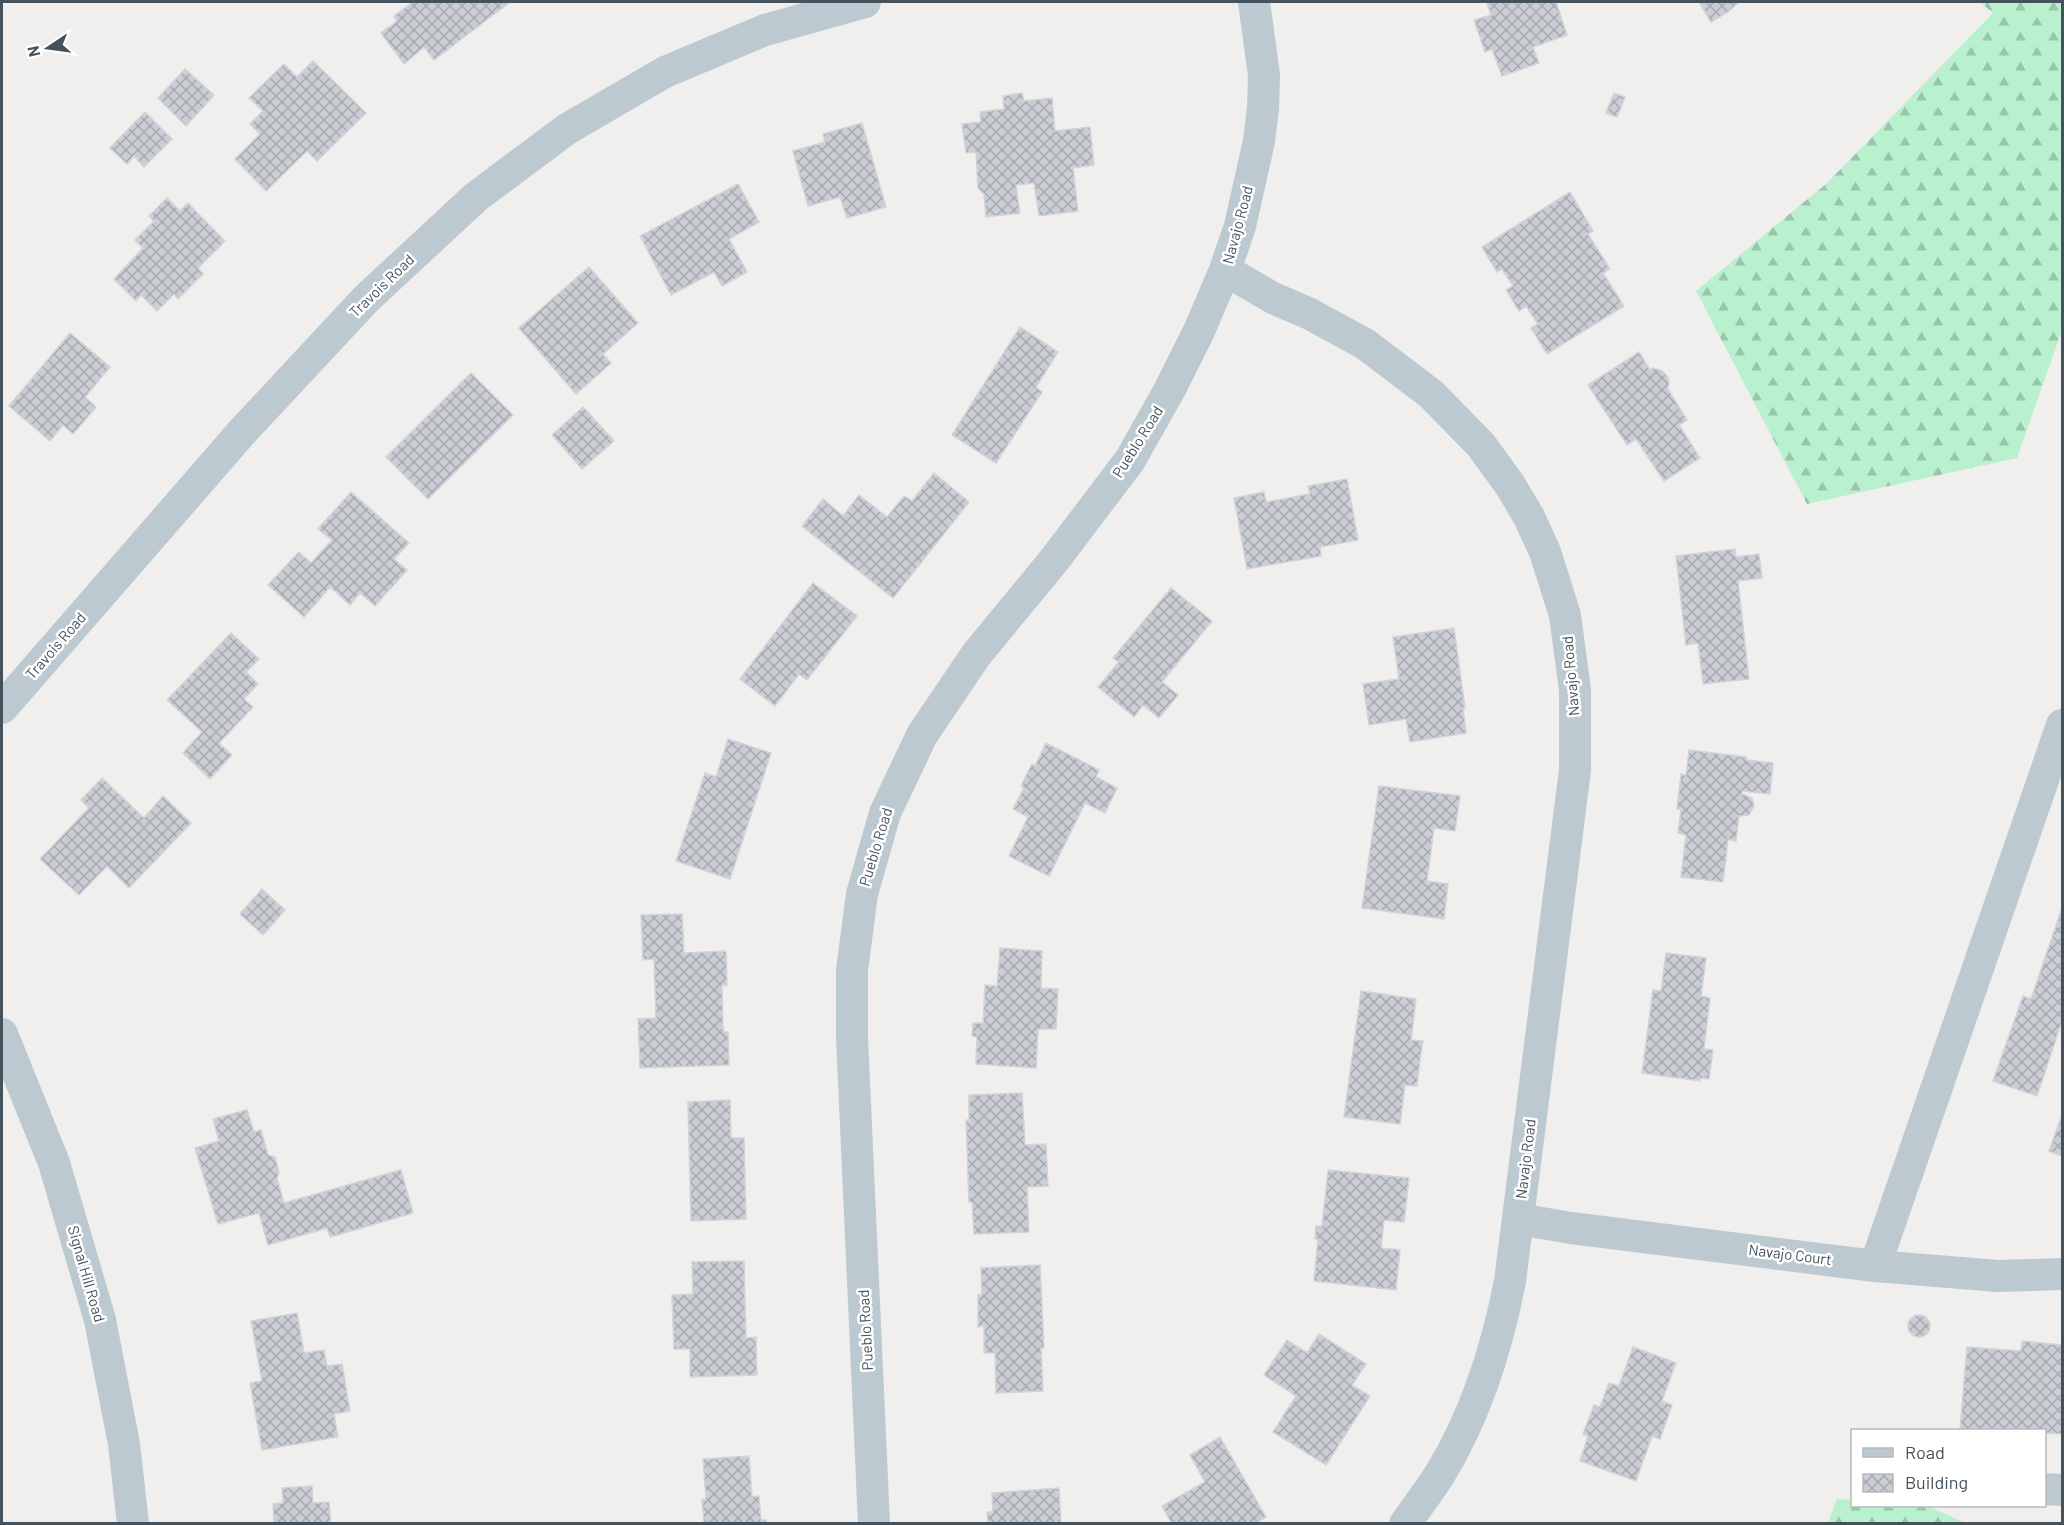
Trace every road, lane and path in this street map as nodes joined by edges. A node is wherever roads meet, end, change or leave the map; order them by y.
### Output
1 (865, 2) edge
2 (1254, 2) edge
3 (1225, 270) junction
4 (2, 708) edge
5 (2062, 725) edge
6 (2, 1034) edge
7 (1518, 1219) junction
8 (1875, 1266) junction
9 (2062, 1274) edge
10 (2046, 1489) edge
11 (2062, 1490) edge
12 (133, 1524) edge
13 (874, 1524) edge
14 (1406, 1524) edge

1 - 4 street, Travois Road
2 - 3 street, Navajo Road
3 - 7 street, Navajo Road
3 - 13 street, Pueblo Road
5 - 8 street
6 - 12 street, Signal Hill Road
7 - 8 street, Navajo Court
7 - 14 street, Navajo Road
8 - 9 street, Navajo Court
10 - 11 street

